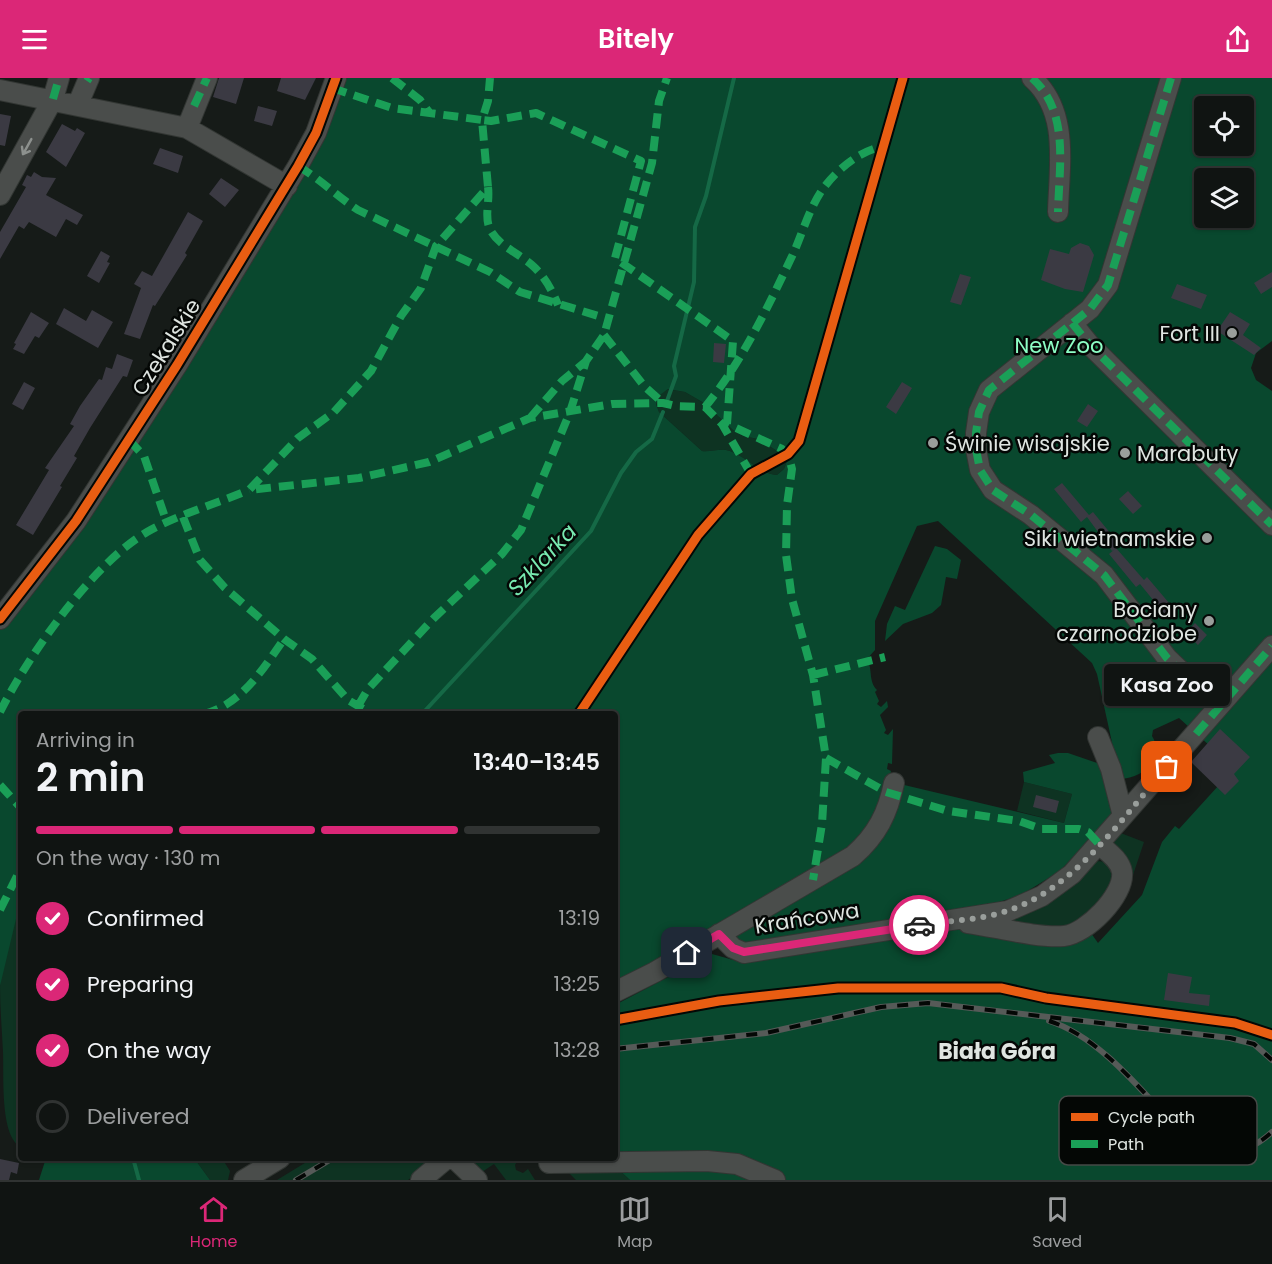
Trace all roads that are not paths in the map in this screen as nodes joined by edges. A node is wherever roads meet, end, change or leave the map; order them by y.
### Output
1 (59, 78) edge
2 (207, 78) edge
3 (336, 78) edge
4 (1032, 78) edge
5 (1172, 78) edge
6 (88, 80) edge
7 (0, 90) edge
8 (53, 99) junction
9 (78, 104) junction
10 (187, 128) junction
11 (287, 186) junction
12 (0, 195) edge
13 (1058, 212) dead end
14 (1072, 323) junction
15 (1272, 525) edge
16 (0, 619) edge
17 (1272, 646) edge
18 (1218, 707) junction
19 (1098, 737) dead end
20 (894, 783) dead end
21 (1123, 816) junction
22 (1099, 844) junction
23 (950, 921) junction
24 (719, 934) junction
25 (618, 990) edge
26 (618, 1160) edge
27 (275, 1161) edge
28 (443, 1161) edge
29 (457, 1161) edge
30 (546, 1161) edge
31 (243, 1180) edge
32 (421, 1180) edge
33 (477, 1180) edge
34 (566, 1180) edge
35 (775, 1180) edge

1 - 8 street
2 - 10 street
3 - 11 street, Czekalskie
4 - 13 street
5 - 14 street
6 - 9 street
7 - 8 street
8 - 9 street
8 -> 12 street
9 - 10 street
10 - 11 street
11 - 16 street, Czekalskie
14 - 15 street
14 - 18 street
17 - 18 street, Krańcowa
18 - 21 street, Krańcowa
19 - 21 street
20 - 24 street, Krańcowa
21 - 22 street, Krańcowa
22 - 23 street, Krańcowa
22 - 23 street
23 - 24 street, Krańcowa
24 - 25 street, Krańcowa
26 - 35 street
27 - 31 street
28 - 32 street
29 - 33 street
30 - 34 street

